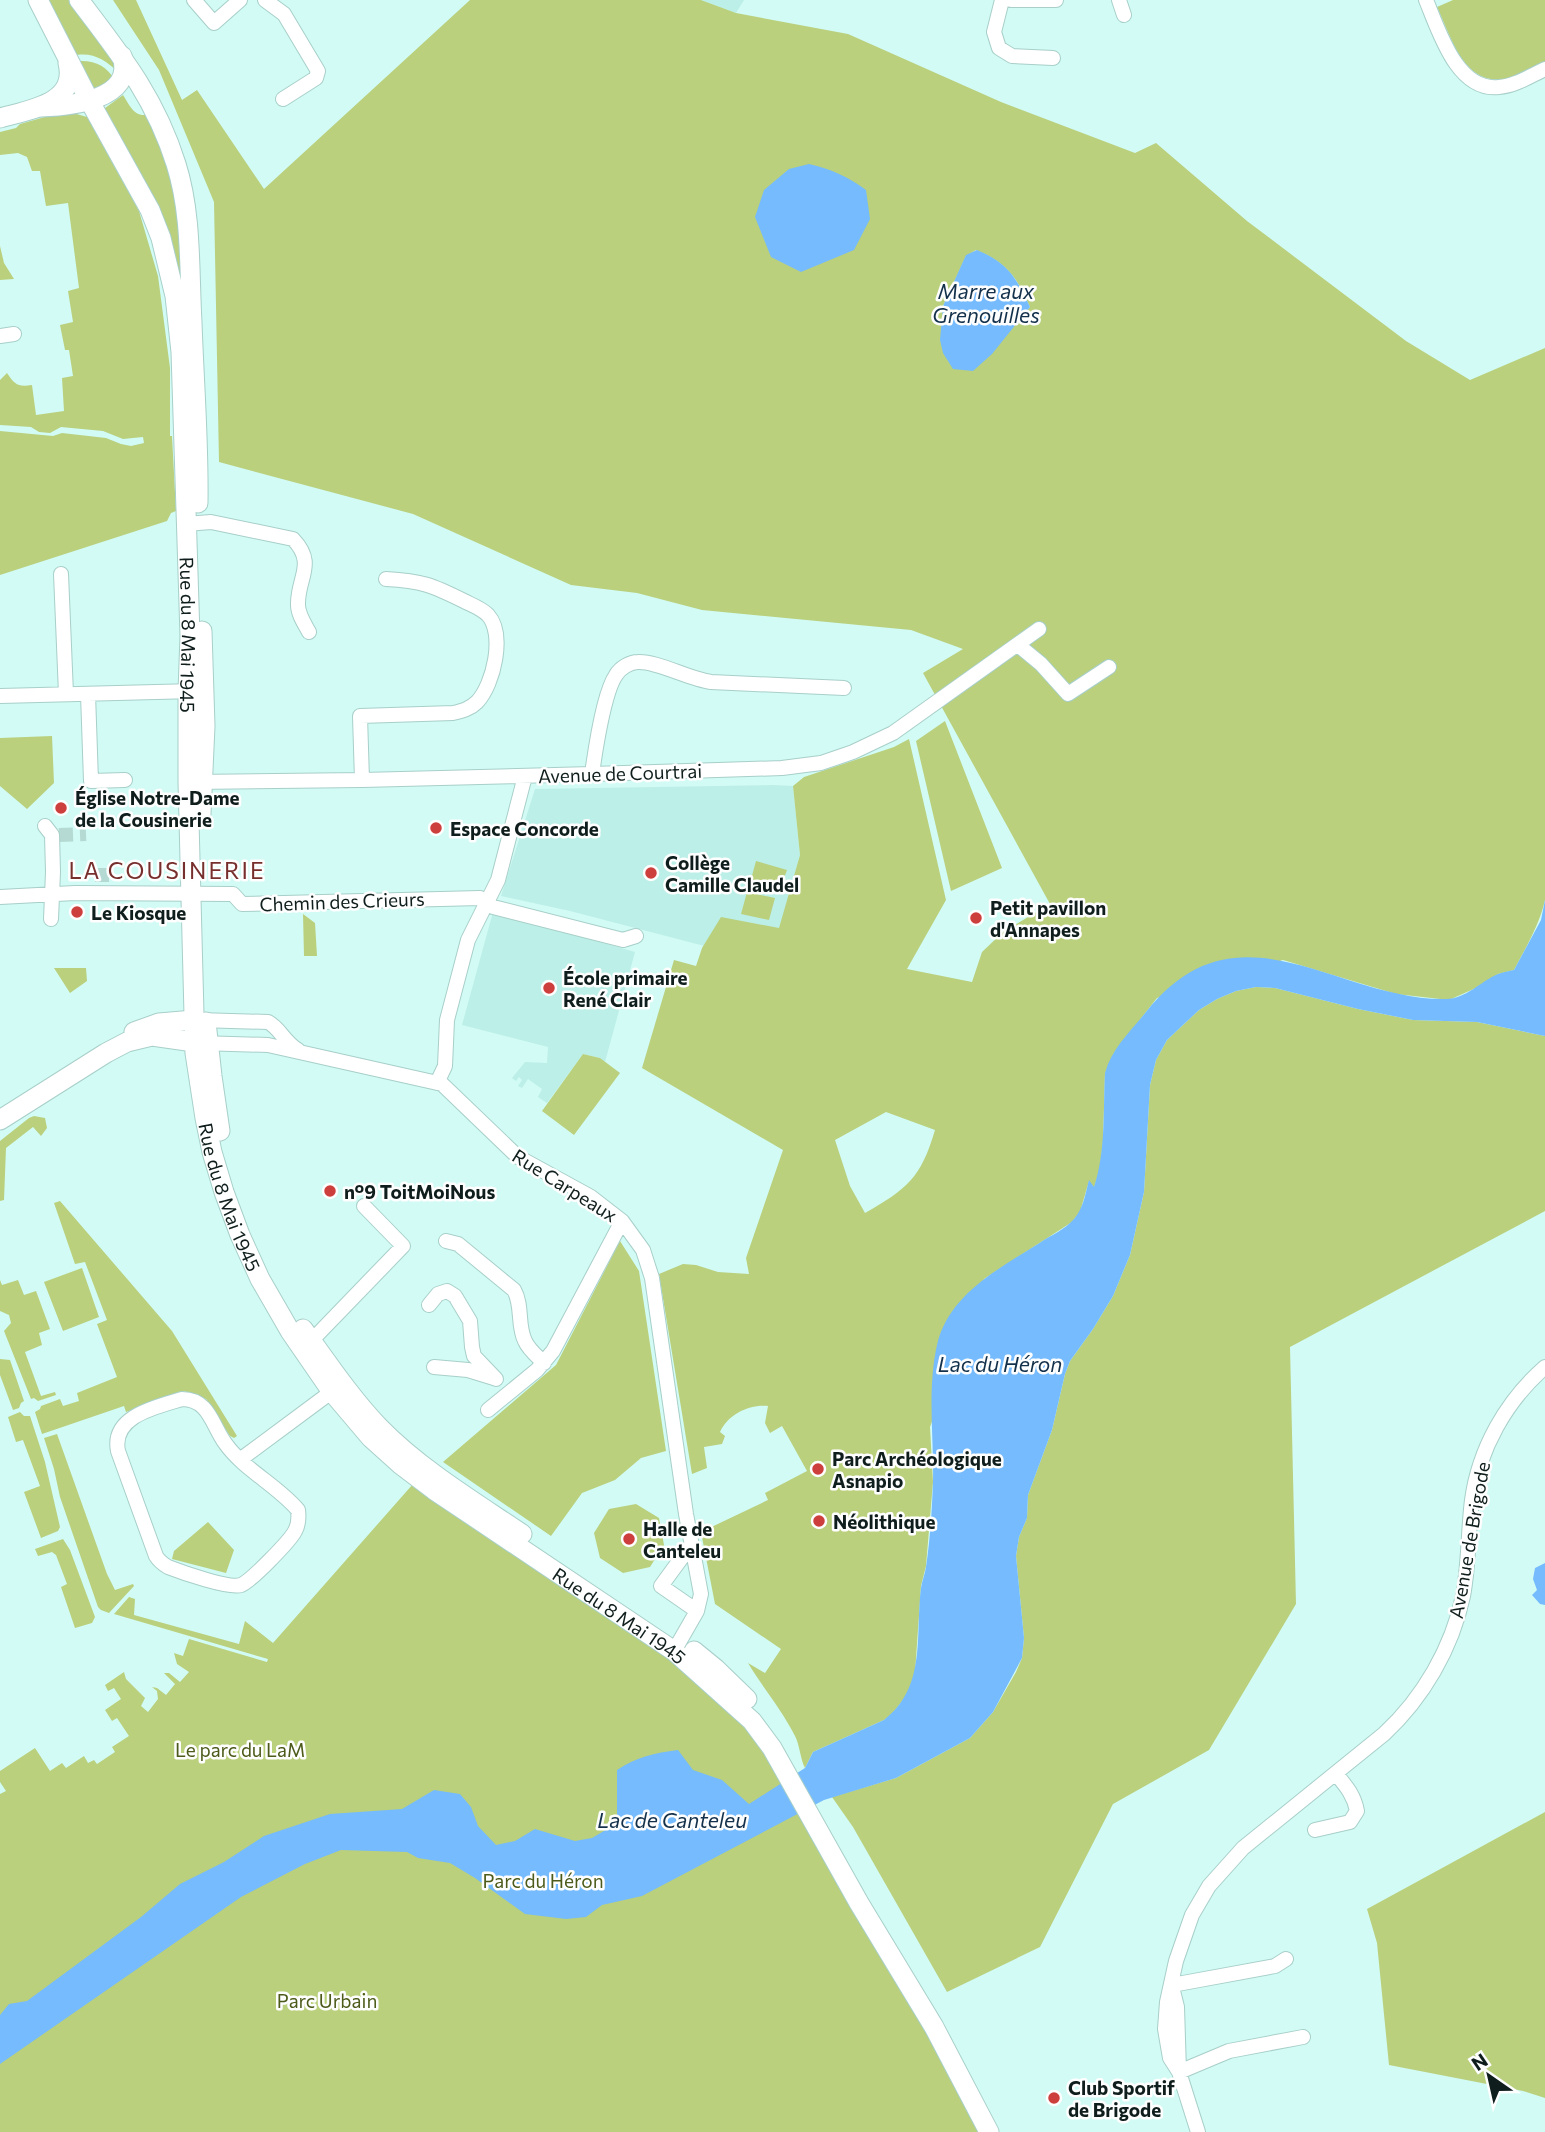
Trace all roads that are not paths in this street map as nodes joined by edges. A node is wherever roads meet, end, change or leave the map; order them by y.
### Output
1 (38, 0) edge
2 (79, 0) edge
3 (194, 0) edge
4 (240, 0) edge
5 (1002, 0) edge
6 (1011, 0) edge
7 (1056, 0) edge
8 (1119, 0) edge
9 (1426, 0) edge
10 (270, 1) edge
11 (1124, 15) dead end
12 (120, 52) junction
13 (1053, 58) dead end
14 (68, 61) junction
15 (1545, 69) edge
16 (283, 99) dead end
17 (89, 100) junction
18 (41, 107) junction
19 (0, 118) edge
20 (192, 523) junction
21 (61, 574) dead end
22 (386, 579) dead end
23 (1039, 629) dead end
24 (309, 632) dead end
25 (1018, 645) junction
26 (1109, 667) dead end
27 (844, 688) dead end
28 (196, 691) junction
29 (66, 694) junction
30 (88, 694) junction
31 (0, 696) edge
32 (592, 774) junction
33 (525, 776) junction
34 (125, 780) dead end
35 (362, 780) junction
36 (195, 782) junction
37 (52, 832) dead end
38 (198, 894) junction
39 (52, 895) junction
40 (0, 897) edge
41 (487, 902) junction
42 (51, 919) dead end
43 (636, 936) dead end
44 (200, 1020) junction
45 (201, 1043) junction
46 (106, 1053) junction
47 (303, 1053) junction
48 (437, 1083) junction
49 (45, 1092) junction
50 (0, 1119) edge
51 (0, 1127) edge
52 (364, 1206) dead end
53 (622, 1220) junction
54 (446, 1241) dead end
55 (429, 1305) dead end
56 (306, 1344) junction
57 (544, 1363) junction
58 (433, 1367) dead end
59 (1545, 1367) edge
60 (496, 1379) junction
61 (338, 1387) junction
62 (511, 1391) junction
63 (488, 1410) dead end
64 (241, 1459) junction
65 (691, 1545) junction
66 (697, 1611) junction
67 (677, 1646) junction
68 (1336, 1773) junction
69 (815, 1816) junction
70 (1315, 1830) dead end
71 (1286, 1959) dead end
72 (1172, 1985) junction
73 (1303, 2037) dead end
74 (1179, 2073) junction
75 (989, 2132) edge
76 (999, 2132) edge
77 (1198, 2132) edge

1 - 14 main road, Rue du 8 Mai 1945
2 - 12 main road, Rue du 8 Mai 1945
3 - 4 street
5 - 13 street
6 - 7 street
8 - 11 street
9 - 15 street
10 - 16 street
12 - 17 main road
12 - 20 main road, Rue du 8 Mai 1945
14 - 17 main road, Rue du 8 Mai 1945
14 - 18 main road
17 - 18 main road
17 - 20 main road, Rue du 8 Mai 1945
18 - 19 main road
20 - 24 street
20 - 28 main road, Rue du 8 Mai 1945
21 - 29 street
22 - 35 street
23 - 25 street, Avenue de Courtrai
25 - 26 street
25 - 32 street, Avenue de Courtrai
27 - 32 street
28 - 30 street
28 - 36 main road, Rue du 8 Mai 1945
29 - 30 street
29 - 31 street
30 - 34 street
32 - 33 street, Avenue de Courtrai
33 - 35 street, Avenue de Courtrai
33 - 41 street
35 - 36 street, Avenue de Courtrai
36 - 38 main road, Rue du 8 Mai 1945
37 - 39 street
38 - 39 street, Chemin des Crieurs
38 - 41 street, Chemin des Crieurs
38 - 44 main road, Rue du 8 Mai 1945
39 - 40 street, Chemin des Crieurs
39 - 42 street
41 - 43 street, Chemin des Crieurs
41 - 48 street
44 - 45 main road, Rue du 8 Mai 1945
44 - 46 main road
44 - 47 street
45 - 46 main road
45 - 47 street
45 - 56 main road, Rue du 8 Mai 1945
46 - 49 main road
47 - 48 street
48 - 53 street, Rue Carpeaux
49 - 50 main road
49 - 51 main road
52 - 56 street
53 - 57 street
53 - 65 street, Rue Carpeaux
54 - 57 street
55 - 60 street
56 - 61 main road, Rue du 8 Mai 1945
57 - 62 street
58 - 60 street
59 - 68 street, Avenue de Brigode
60 - 62 street
61 - 64 street
61 - 67 main road, Rue du 8 Mai 1945
62 - 63 street
64 - 64 street
65 - 66 street, Rue Carpeaux
65 - 66 street
66 - 67 street, Rue Carpeaux
67 - 69 main road, Rue du 8 Mai 1945
68 - 70 street
68 - 72 street, Avenue de Brigode
69 - 75 main road, Rue du 8 Mai 1945
69 - 76 main road, Rue du 8 Mai 1945
71 - 72 street
72 - 74 street, Avenue de Brigode
73 - 74 street
74 - 77 street, Avenue de Brigode

